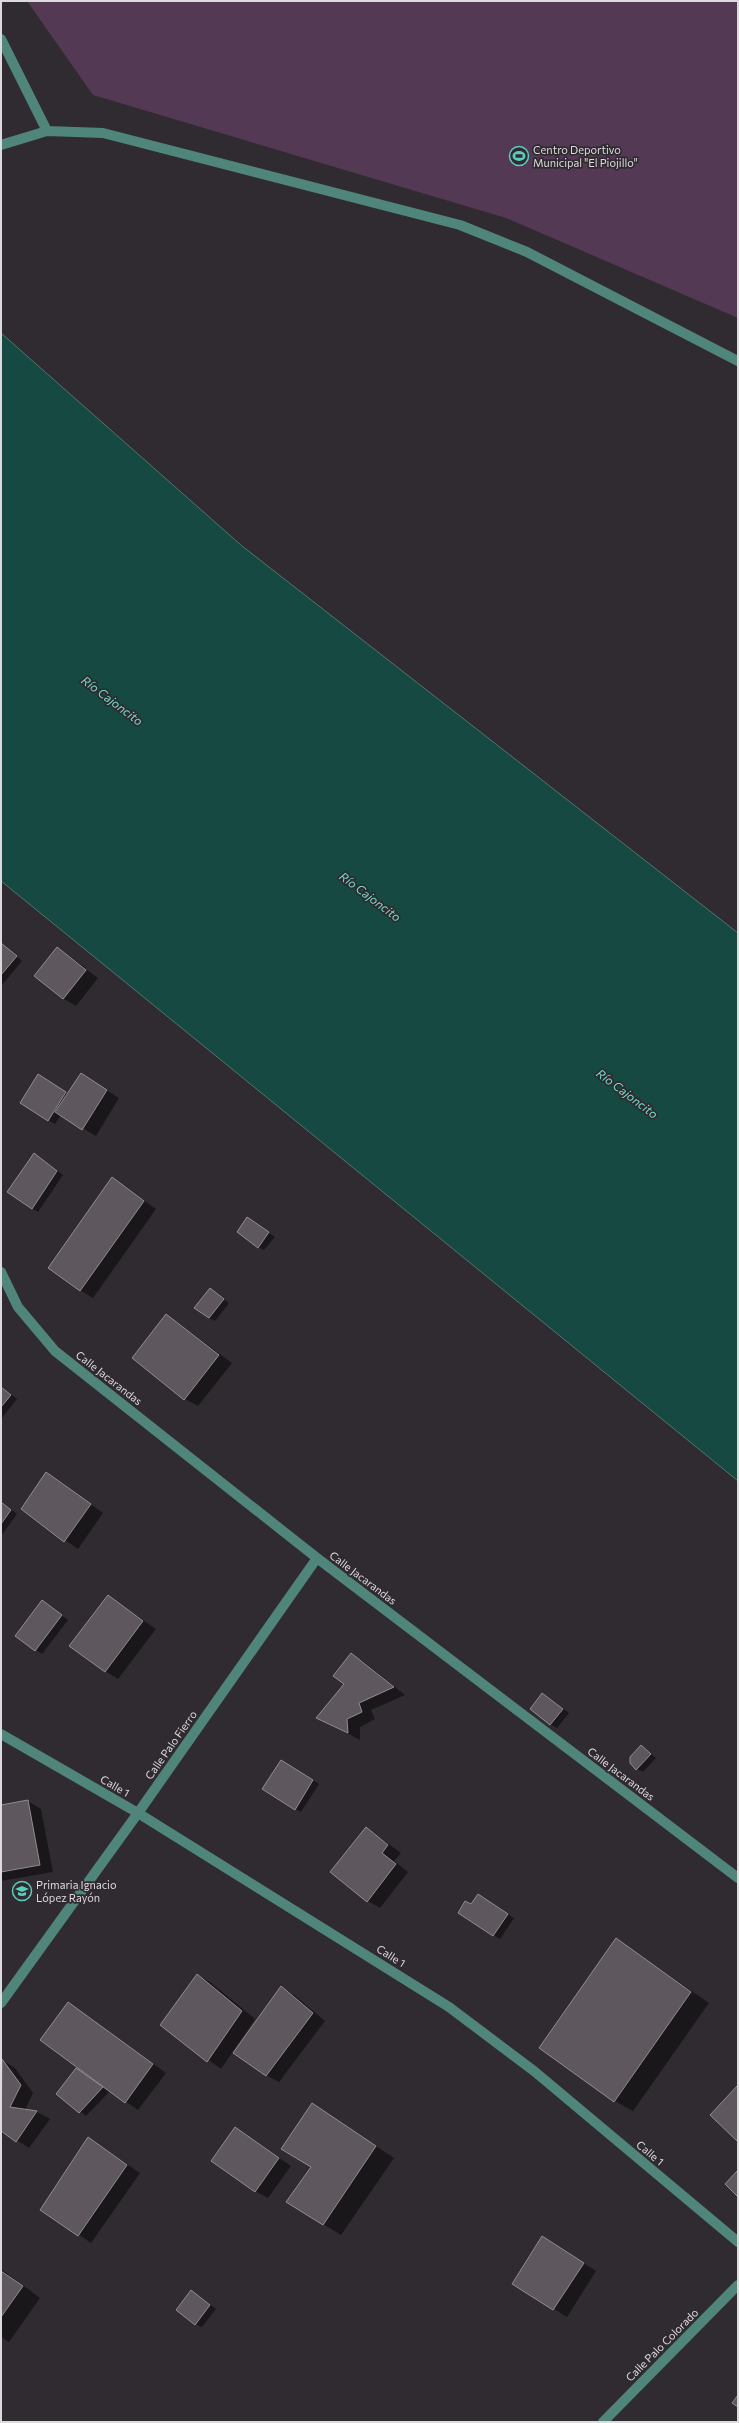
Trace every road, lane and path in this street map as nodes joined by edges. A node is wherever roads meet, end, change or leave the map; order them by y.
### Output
1 (1, 39) edge
2 (47, 131) junction
3 (1, 145) edge
4 (738, 361) edge
5 (1, 1272) edge
6 (317, 1558) junction
7 (1, 1734) edge
8 (138, 1813) junction
9 (738, 1878) edge
10 (1, 2003) edge
11 (738, 2242) edge
12 (738, 2285) edge
13 (603, 2422) edge

1 - 2 street
2 - 3 street
2 - 4 street
5 - 6 street, Calle Jacarandas
6 - 8 street, Calle Palo Fierro
6 - 9 street, Calle Jacarandas
7 - 8 street, Calle 1
8 - 10 street, Calle Palo Fierro
8 - 11 street, Calle 1
12 - 13 street, Calle Palo Colorado

